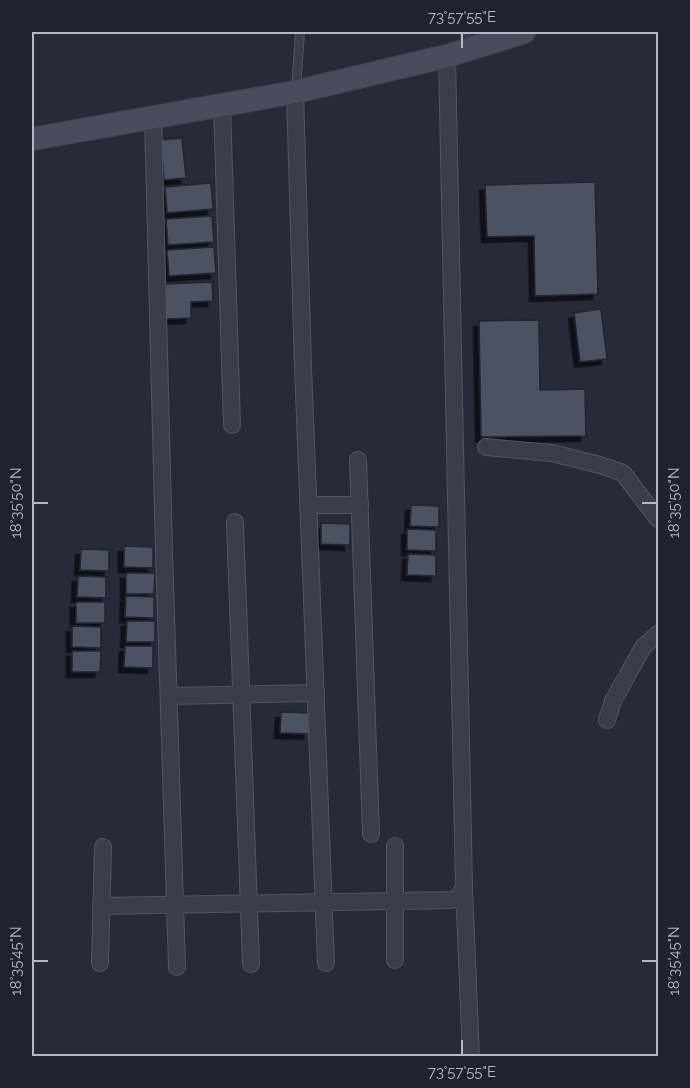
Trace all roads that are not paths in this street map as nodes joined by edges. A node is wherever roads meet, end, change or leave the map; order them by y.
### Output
1 (300, 32) edge
2 (524, 32) edge
3 (459, 46) edge
4 (296, 92) junction
5 (222, 106) junction
6 (153, 118) junction
7 (32, 139) edge
8 (232, 425) dead end
9 (486, 447) dead end
10 (358, 460) dead end
11 (309, 505) junction
12 (360, 505) junction
13 (658, 519) edge
14 (236, 522) dead end
15 (658, 634) edge
16 (316, 693) junction
17 (242, 694) junction
18 (169, 696) junction
19 (607, 720) dead end
20 (371, 834) dead end
21 (395, 846) dead end
22 (103, 847) dead end
23 (464, 887) junction
24 (395, 901) junction
25 (324, 902) junction
26 (250, 903) junction
27 (176, 904) junction
28 (101, 906) junction
29 (395, 960) dead end
30 (100, 963) dead end
31 (326, 963) dead end
32 (251, 964) dead end
33 (177, 967) dead end
34 (471, 1056) edge

1 - 4 lane
2 - 3 street
3 - 4 street
3 - 23 street
4 - 5 street
4 - 11 street
5 - 6 street
5 - 8 street
6 - 7 street
6 - 18 street
9 - 13 street
10 - 12 street
11 - 12 street
11 - 16 street
12 - 20 street
14 - 17 street
15 - 19 street
16 - 17 street
16 - 25 street
17 - 18 street
17 - 26 street
18 - 27 street
21 - 24 street
22 - 28 street
23 - 24 street
23 - 34 street
24 - 25 street
24 - 29 street
25 - 26 street
25 - 31 street
26 - 27 street
26 - 32 street
27 - 28 street
27 - 33 street
28 - 30 street

